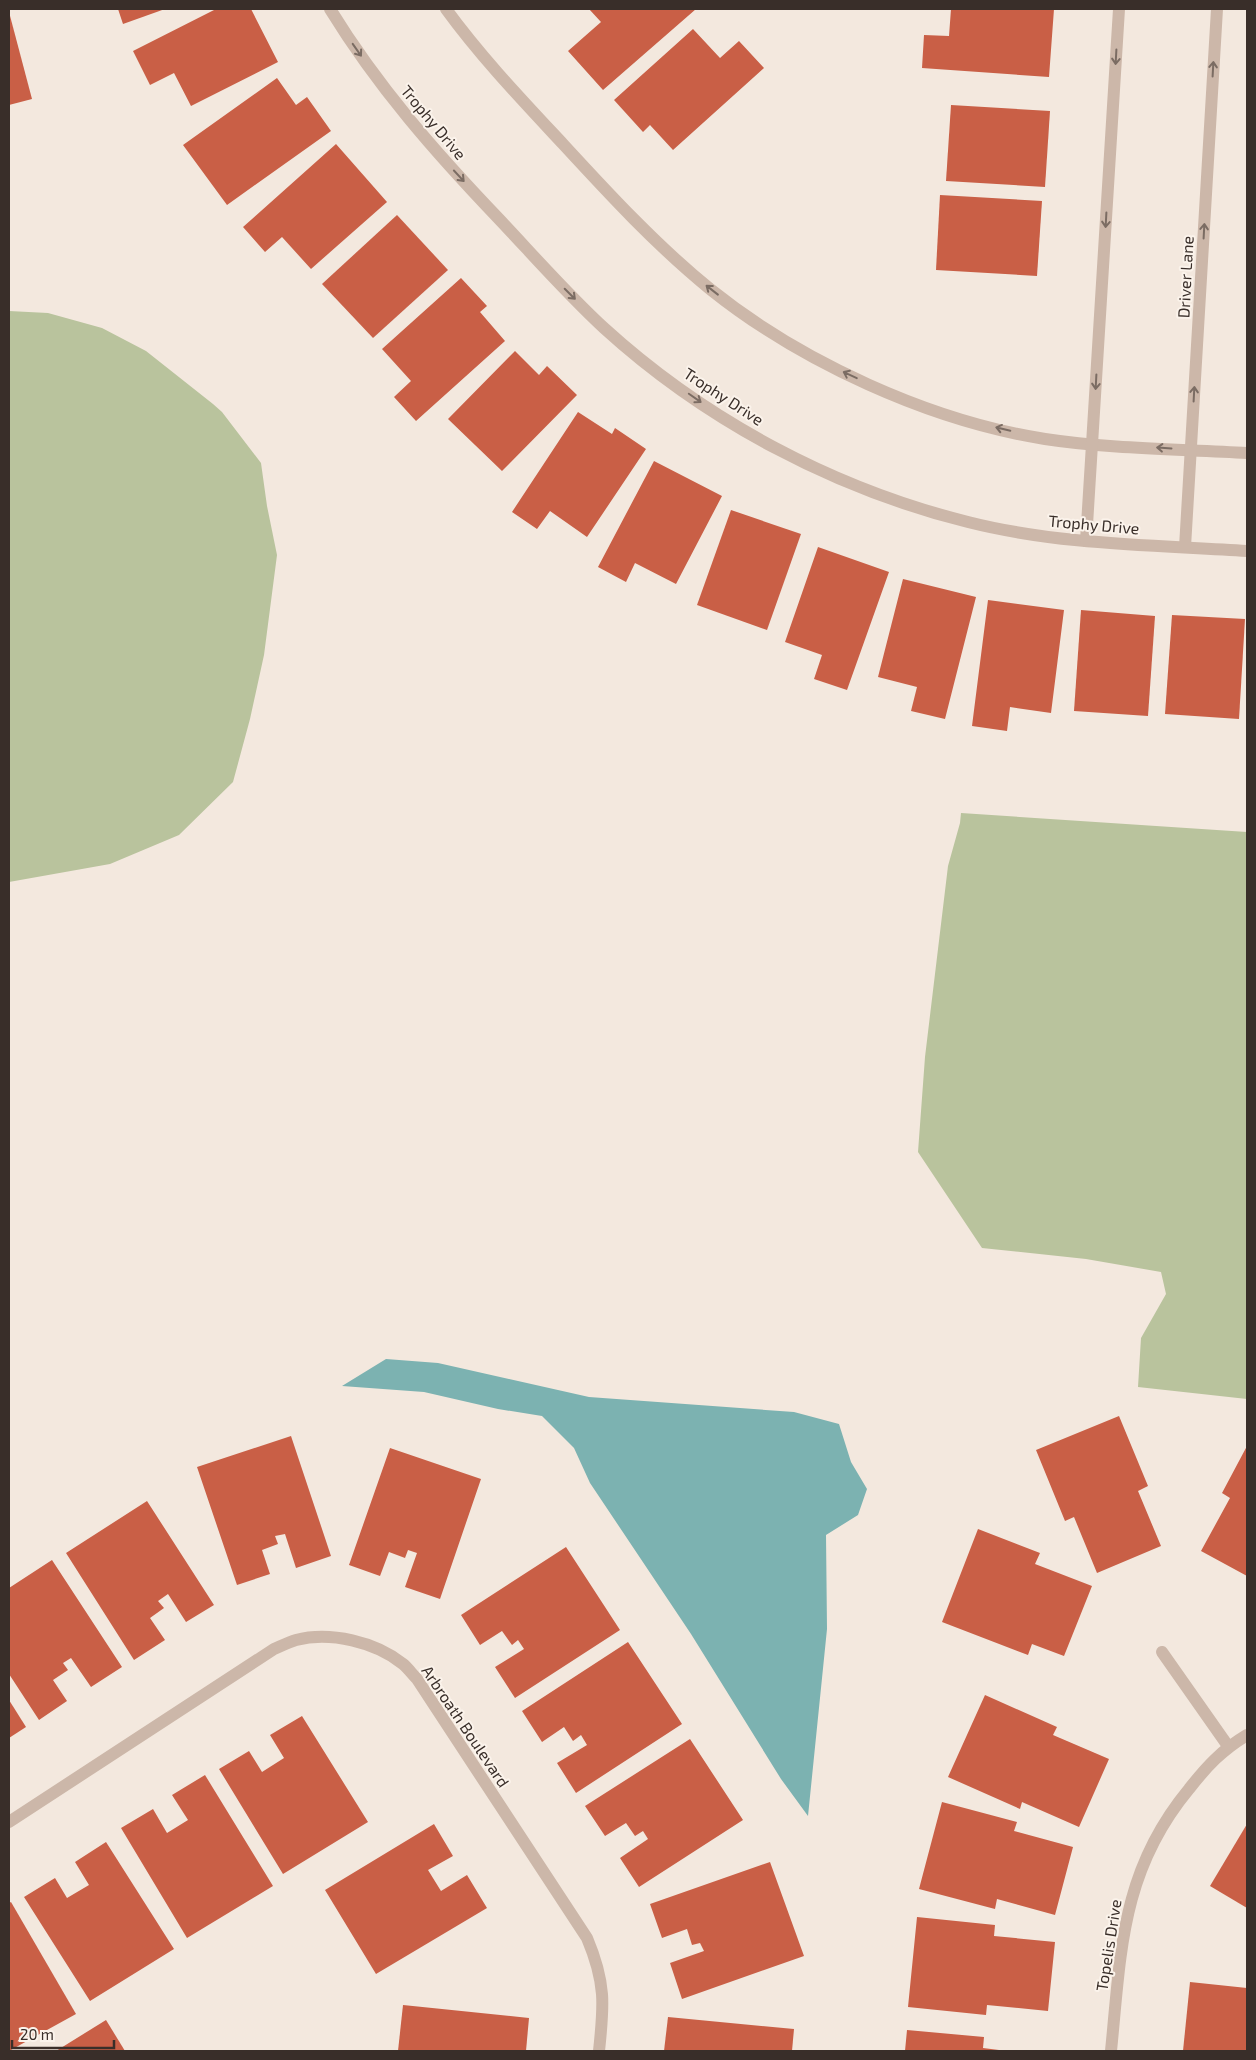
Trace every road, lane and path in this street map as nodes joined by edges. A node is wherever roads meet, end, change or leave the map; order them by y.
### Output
1 (330, 9) edge
2 (446, 9) edge
3 (1119, 9) edge
4 (1217, 9) edge
5 (1093, 443) junction
6 (1191, 450) junction
7 (1247, 453) edge
8 (1086, 541) junction
9 (1185, 547) junction
10 (1247, 551) edge
11 (1162, 1652) dead end
12 (1247, 1735) edge
13 (1228, 1746) junction
14 (9, 1822) edge
15 (600, 2051) edge
16 (1111, 2051) edge

1 -> 8 street, Trophy Drive
5 -> 2 street
3 -> 5 street
6 -> 4 street, Driver Lane
6 -> 5 street
5 - 8 street
6 - 7 street
6 - 9 street, Driver Lane
8 - 9 street, Trophy Drive
9 - 10 street, Trophy Drive
11 - 13 street
12 - 13 street, Topelis Drive
13 - 16 street, Topelis Drive
14 - 15 street, Arbroath Boulevard

